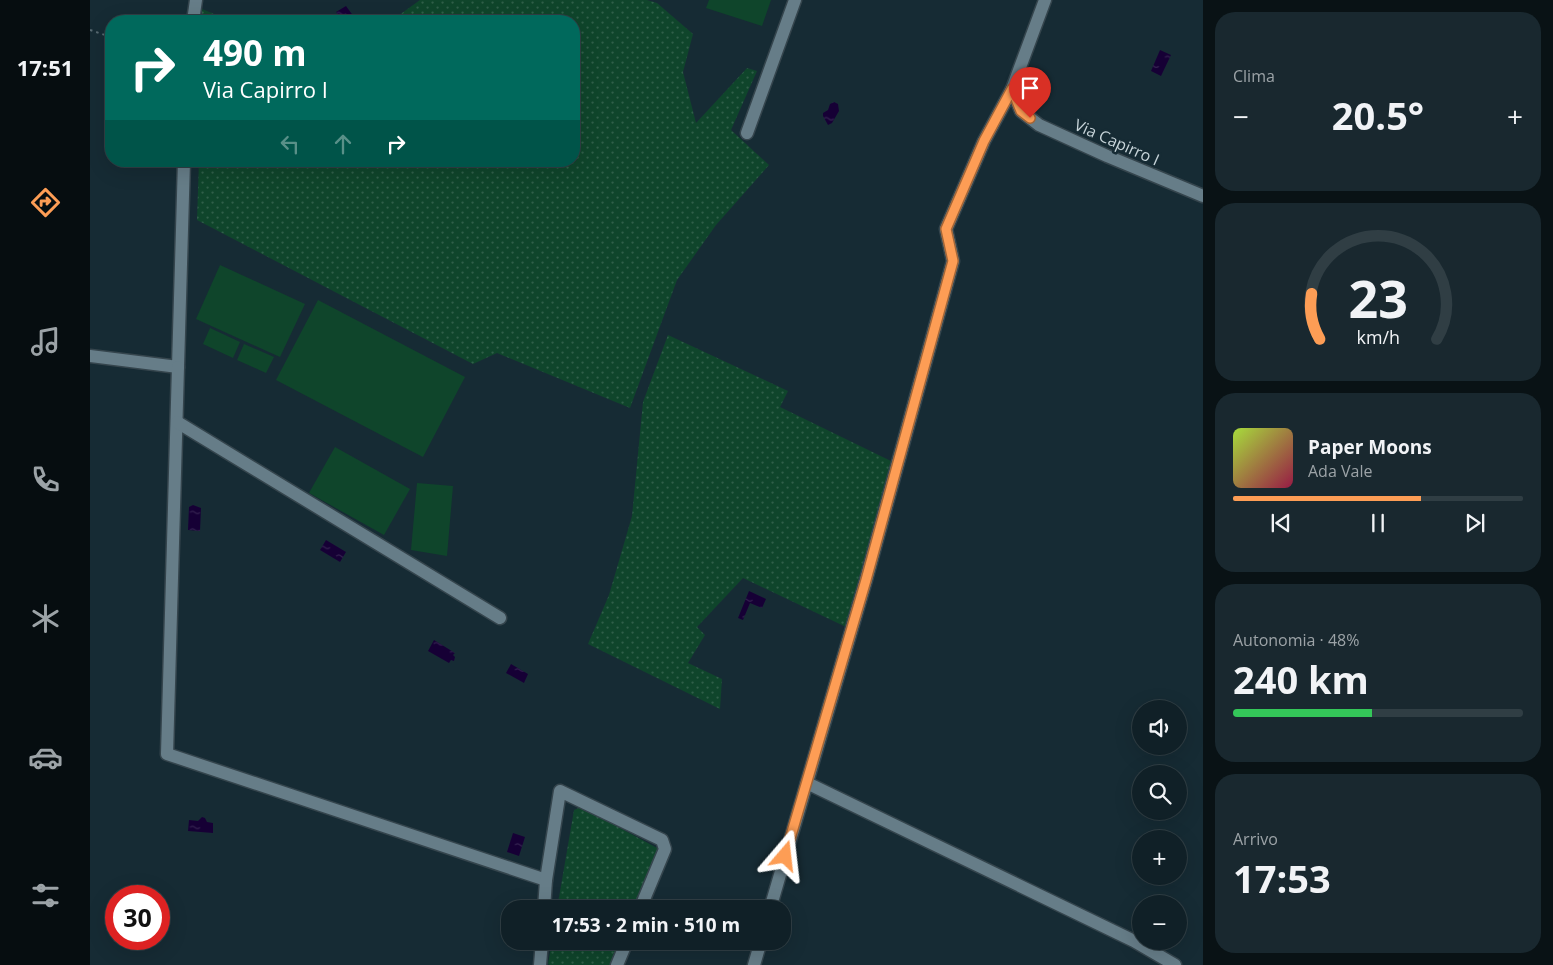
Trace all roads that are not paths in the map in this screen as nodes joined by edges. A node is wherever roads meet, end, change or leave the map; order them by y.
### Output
1 (196, 0) edge
2 (795, 0) edge
3 (1045, 0) edge
4 (194, 15) edge
5 (1012, 89) junction
6 (747, 133) dead end
7 (184, 167) edge
8 (1203, 196) edge
9 (90, 356) edge
10 (178, 367) junction
11 (177, 422) junction
12 (500, 618) dead end
13 (807, 783) junction
14 (546, 880) junction
15 (545, 900) edge
16 (644, 900) edge
17 (773, 900) edge
18 (541, 950) edge
19 (622, 950) edge
20 (758, 950) edge
21 (540, 965) edge
22 (616, 965) edge
23 (754, 965) edge
24 (1175, 965) edge

1 - 4 street
2 - 6 street
3 - 5 street
5 - 8 street, Via Capirro I
5 - 13 street
7 - 10 street
9 - 10 street
10 - 11 street
11 - 12 street
11 - 14 street
13 - 17 street
13 - 24 street
14 - 15 street
14 - 16 street
18 - 21 street
19 - 22 street
20 - 23 street

